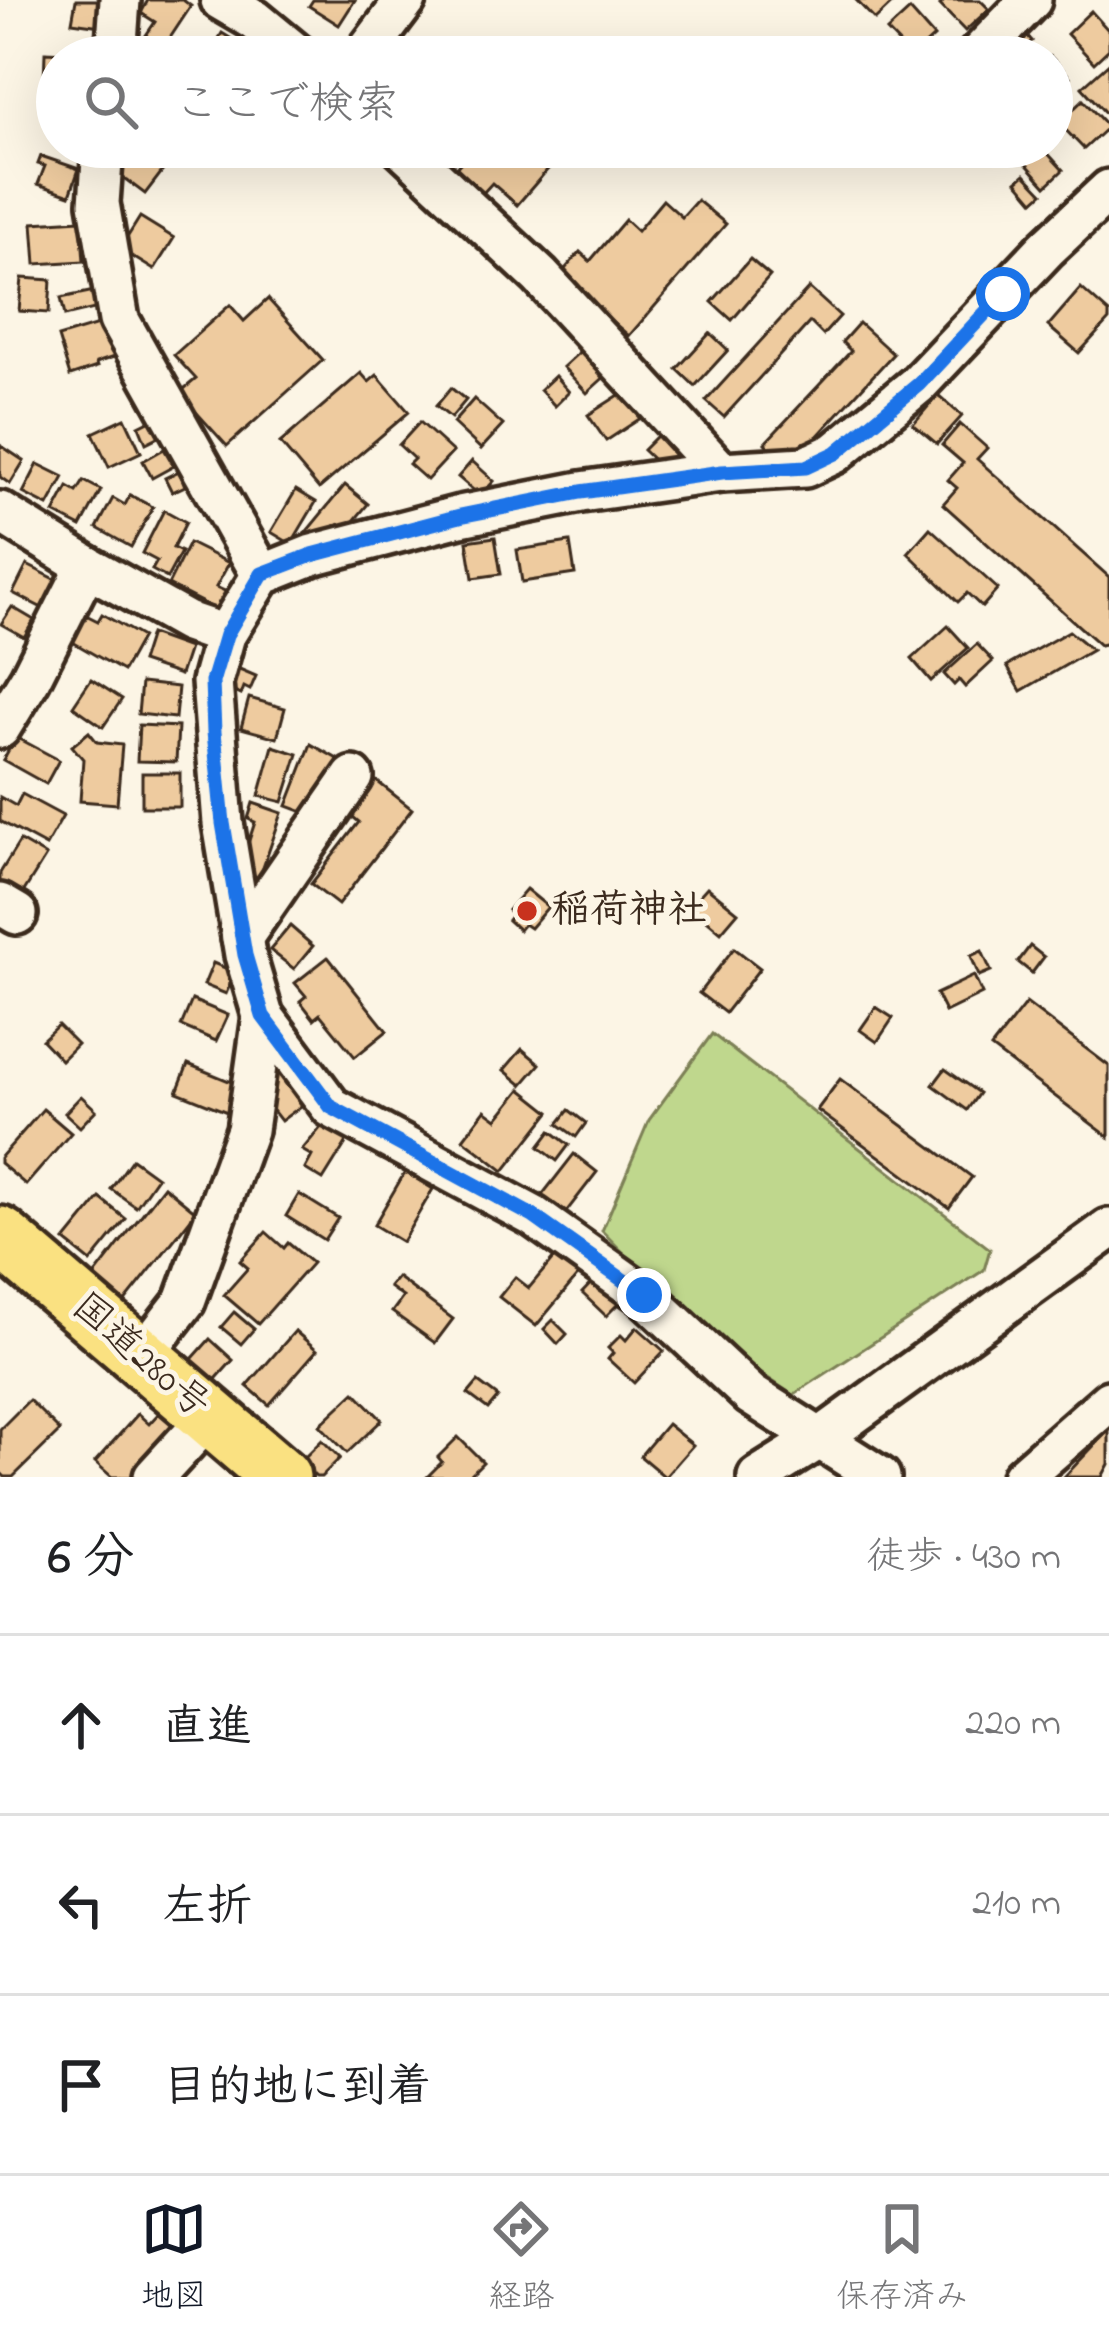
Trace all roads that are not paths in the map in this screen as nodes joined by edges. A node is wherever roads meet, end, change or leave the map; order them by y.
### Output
1 (120, 0) edge
2 (221, 0) edge
3 (406, 0) edge
4 (1030, 0) edge
5 (117, 36) edge
6 (274, 36) edge
7 (379, 36) edge
8 (996, 36) edge
9 (102, 168) edge
10 (423, 168) edge
11 (1109, 190) edge
12 (722, 472) junction
13 (0, 512) edge
14 (87, 566) junction
15 (262, 574) junction
16 (226, 635) junction
17 (0, 728) edge
18 (353, 777) dead end
19 (242, 938) junction
20 (263, 1016) junction
21 (1109, 1229) edge
22 (0, 1236) edge
23 (140, 1359) junction
24 (1109, 1401) edge
25 (209, 1417) junction
26 (822, 1437) junction
27 (154, 1477) edge
28 (281, 1477) edge
29 (758, 1477) edge
30 (880, 1477) edge
31 (1022, 1477) edge

1 - 5 street
2 - 6 street
3 - 7 street
4 - 8 street
9 - 15 street
10 - 12 street
11 - 12 street
12 - 15 street
13 - 14 street
14 - 16 street
14 - 17 street
15 - 16 street
16 - 19 street
18 - 19 street
19 - 20 street
20 - 23 street
20 - 26 street
21 - 26 street
22 - 23 highway, 国道280号
23 - 25 highway, 国道280号
24 - 31 street
25 - 27 street
25 - 28 highway, 国道280号
26 - 29 street
26 - 30 street

